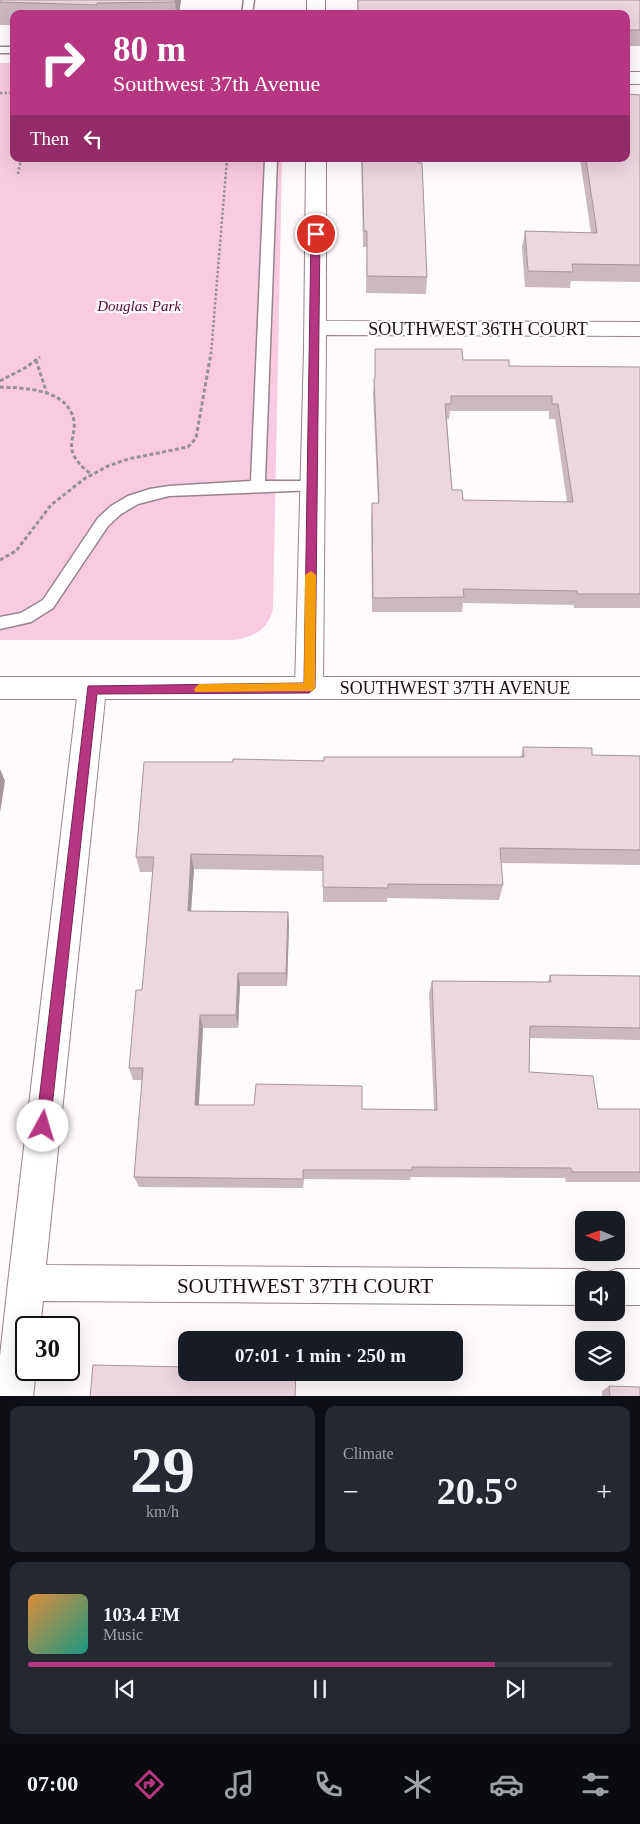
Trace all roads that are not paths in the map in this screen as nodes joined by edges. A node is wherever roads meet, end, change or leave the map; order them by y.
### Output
1 (271, 162) edge
2 (316, 162) edge
3 (316, 328) junction
4 (640, 329) edge
5 (258, 486) junction
6 (312, 486) junction
7 (4, 622) edge
8 (0, 688) edge
9 (309, 688) junction
10 (640, 688) edge
11 (92, 689) junction
12 (26, 1284) junction
13 (575, 1287) edge
14 (625, 1287) edge
15 (640, 1287) edge
16 (14, 1396) edge

1 - 5 lane
2 - 3 street
3 - 4 street, SOUTHWEST 36TH COURT
3 - 6 street
5 - 6 lane
5 - 7 lane
6 - 9 street
8 - 11 street, SOUTHWEST 37TH AVENUE
9 - 10 street, SOUTHWEST 37TH AVENUE
9 - 11 street, SOUTHWEST 37TH AVENUE
11 - 12 street
12 - 13 street, SOUTHWEST 37TH COURT
12 - 16 street
14 - 15 street

